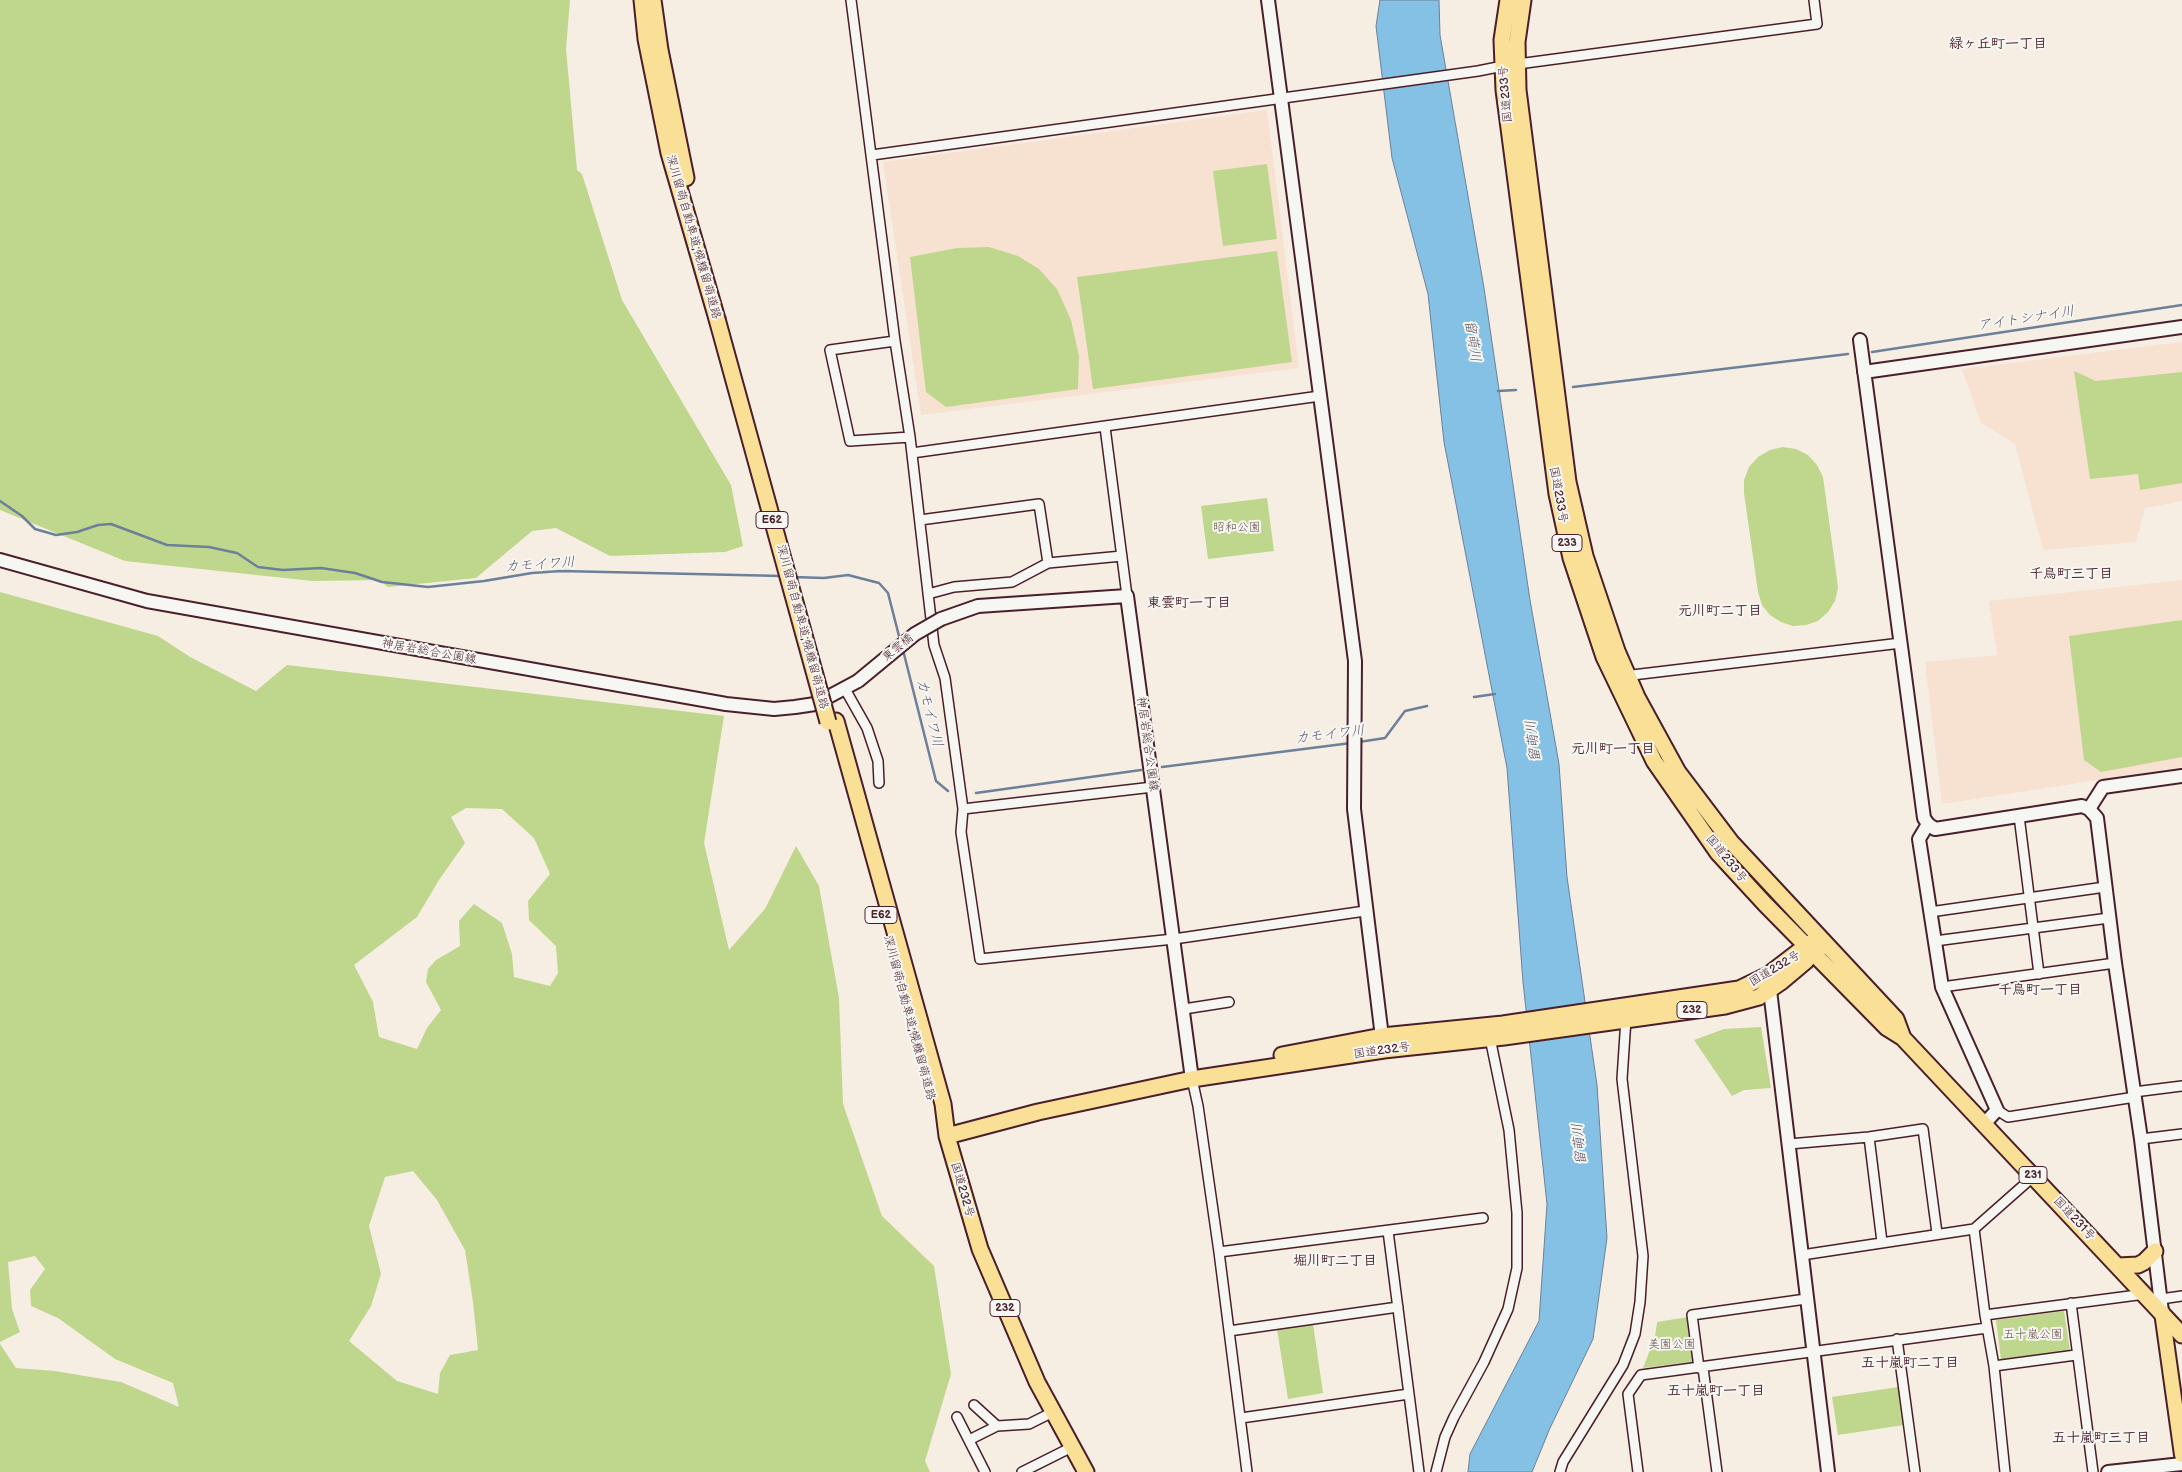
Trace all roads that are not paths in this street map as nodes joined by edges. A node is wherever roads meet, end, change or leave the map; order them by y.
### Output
1 (642, 0) edge
2 (653, 0) edge
3 (851, 0) edge
4 (1268, 0) edge
5 (1508, 0) edge
6 (1523, 0) edge
7 (1814, 0) edge
8 (1518, 64) junction
9 (1503, 66) junction
10 (1280, 97) junction
11 (872, 154) junction
12 (720, 318) junction
13 (2182, 327) edge
14 (1860, 340) dead end
15 (895, 341) junction
16 (1864, 372) junction
17 (1320, 396) junction
18 (1105, 426) junction
19 (910, 437) junction
20 (912, 453) junction
21 (920, 520) junction
22 (1122, 556) junction
23 (0, 560) edge
24 (1048, 563) junction
25 (928, 594) junction
26 (1127, 596) junction
27 (1901, 643) junction
28 (1621, 676) junction
29 (858, 681) joint
30 (845, 689) junction
31 (2182, 776) edge
32 (879, 783) dead end
33 (1153, 787) junction
34 (963, 809) junction
35 (2089, 809) junction
36 (2019, 816) junction
37 (1928, 824) junction
38 (2105, 887) junction
39 (2029, 899) junction
40 (1365, 911) junction
41 (1930, 912) junction
42 (2109, 918) junction
43 (2033, 928) junction
44 (1795, 935) junction
45 (1174, 939) junction
46 (1934, 941) junction
47 (1817, 945) junction
48 (1795, 962) junction
49 (2115, 963) junction
50 (1836, 966) junction
51 (2039, 974) junction
52 (1769, 982) junction
53 (1942, 987) junction
54 (1229, 1002) dead end
55 (1184, 1008) junction
56 (1609, 1014) junction
57 (1626, 1019) junction
58 (1499, 1033) junction
59 (1383, 1043) junction
60 (1192, 1079) junction
61 (2182, 1086) edge
62 (2134, 1095) junction
63 (1997, 1110) junction
64 (1985, 1123) junction
65 (2182, 1134) edge
66 (947, 1136) junction
67 (1869, 1137) junction
68 (2141, 1140) junction
69 (1789, 1144) junction
70 (2034, 1176) junction
71 (1483, 1218) dead end
72 (1974, 1229) junction
73 (1388, 1230) junction
74 (1937, 1233) junction
75 (1882, 1242) junction
76 (2155, 1250) junction
77 (1219, 1252) junction
78 (1802, 1255) junction
79 (2118, 1266) junction
80 (2145, 1294) junction
81 (2182, 1296) edge
82 (1806, 1300) junction
83 (2070, 1304) junction
84 (2161, 1305) junction
85 (1398, 1307) junction
86 (1985, 1314) junction
87 (1987, 1328) junction
88 (1229, 1331) junction
89 (2182, 1335) edge
90 (1897, 1339) junction
91 (1812, 1352) junction
92 (2076, 1355) junction
93 (2182, 1365) edge
94 (1994, 1366) junction
95 (1701, 1368) junction
96 (2172, 1377) junction
97 (1409, 1394) junction
98 (974, 1405) dead end
99 (1053, 1412) junction
100 (957, 1417) dead end
101 (1241, 1418) junction
102 (997, 1426) junction
103 (969, 1440) junction
104 (1072, 1446) junction
105 (2182, 1455) edge
106 (2182, 1464) edge
107 (985, 1472) edge
108 (1022, 1472) edge
109 (1086, 1472) edge
110 (1247, 1472) edge
111 (1419, 1472) edge
112 (1436, 1472) edge
113 (1560, 1472) edge
114 (1638, 1472) edge
115 (1717, 1472) edge
116 (1828, 1472) edge
117 (1915, 1472) edge
118 (2005, 1472) edge
119 (2093, 1472) edge
120 (2108, 1472) edge

1 - 12 highway, 深川留萌自動車道;幌糠留萌道路 / E62
2 - 12 highway, 深川留萌自動車道;幌糠留萌道路 / E62
3 - 11 street
4 - 10 street
5 - 9 highway, 国道233号 / 233
6 - 8 highway, 国道233号 / 233
7 - 8 street
8 - 9 street
8 - 28 highway, 国道233号 / 233
9 - 10 street
9 - 28 highway, 国道233号 / 233
10 - 11 street
10 - 17 street
11 - 15 street
12 - 66 highway, 深川留萌自動車道;幌糠留萌道路 / E62
13 - 16 street
14 - 16 street
15 - 19 street
15 - 19 street
16 - 27 street
17 - 18 street
17 - 40 street
18 - 20 street
18 - 22 street
19 - 20 street
20 - 21 street
21 - 24 street
21 - 25 street
22 - 24 street
22 - 26 street
23 - 30 street, 神居岩総合公園線
24 - 25 street
25 - 34 street
26 - 29 street, 東雲橋, bridge
26 - 33 street, 神居岩総合公園線
27 - 28 street
27 - 37 street
28 - 44 highway, 国道233号 / 233
28 - 47 highway, 国道233号 / 233
29 - 30 street, 神居岩総合公園線
30 - 32 street
31 - 35 street
33 - 34 street
33 - 45 street, 神居岩総合公園線
34 - 45 street
35 - 36 street
35 - 38 street
36 - 37 street
36 - 39 street
37 - 41 street
38 - 39 street
38 - 42 street
39 - 41 street
39 - 43 street
40 - 45 street
40 - 59 street
41 - 46 street
42 - 43 street
42 - 49 street
43 - 46 street
43 - 51 street
44 - 47 highway, 国道233号 / 233
44 - 48 highway
45 - 55 street, 神居岩総合公園線
46 - 53 street
47 - 48 highway, 国道232号 / 232
47 - 50 highway, 国道231号 / 231
48 - 50 highway
48 - 52 highway, 国道232号 / 232
49 - 51 street
49 - 62 street
50 - 64 highway, 国道231号 / 231
51 - 53 street
52 - 56 highway, 国道232号 / 232
52 - 57 highway, 国道232号 / 232
52 - 69 street
53 - 63 street
54 - 55 street
55 - 60 street, 神居岩総合公園線
56 - 57 highway, 国道232号 / 232
56 - 58 highway, 国道232号 / 232
57 - 113 street
58 - 59 highway, 国道232号 / 232
58 - 112 street
59 - 60 highway, 国道232号 / 232
60 - 66 highway, 国道232号 / 232
60 - 77 street
61 - 62 street
62 - 63 street
62 - 68 street
63 - 64 street
64 - 70 highway, 国道231号 / 231
65 - 68 street
66 - 99 highway, 国道232号 / 232
67 - 69 street
67 - 74 street
67 - 75 street
68 - 76 street
69 - 78 street
70 - 72 street
70 - 79 highway, 国道231号 / 231
71 - 73 street
72 - 74 street
72 - 86 street
73 - 77 street
73 - 85 street
74 - 75 street
75 - 78 street
76 - 79 highway
76 - 84 street
77 - 88 street
78 - 82 street
79 - 80 highway, 国道231号 / 231
80 - 83 street
80 - 84 highway, 国道231号 / 231
81 - 84 street
82 - 91 street
82 - 95 street
83 - 86 street
83 - 92 street
84 - 89 highway, 国道231号 / 231
84 - 96 main road
85 - 88 street
85 - 97 street
86 - 87 street
87 - 90 street
87 - 94 street
88 - 101 street
90 - 91 street
90 - 117 street
91 - 95 street
91 - 116 street
92 - 94 street
92 - 119 street
93 - 96 main road
94 - 118 street
95 - 114 street
95 - 115 street
96 - 105 main road
97 - 101 street
97 - 111 street
98 - 102 street
99 - 102 street
99 - 104 highway, 国道232号 / 232
100 - 103 street
101 - 110 street
102 - 103 street
103 - 107 street
104 - 108 street
104 - 109 highway, 国道232号 / 232
106 - 120 street

